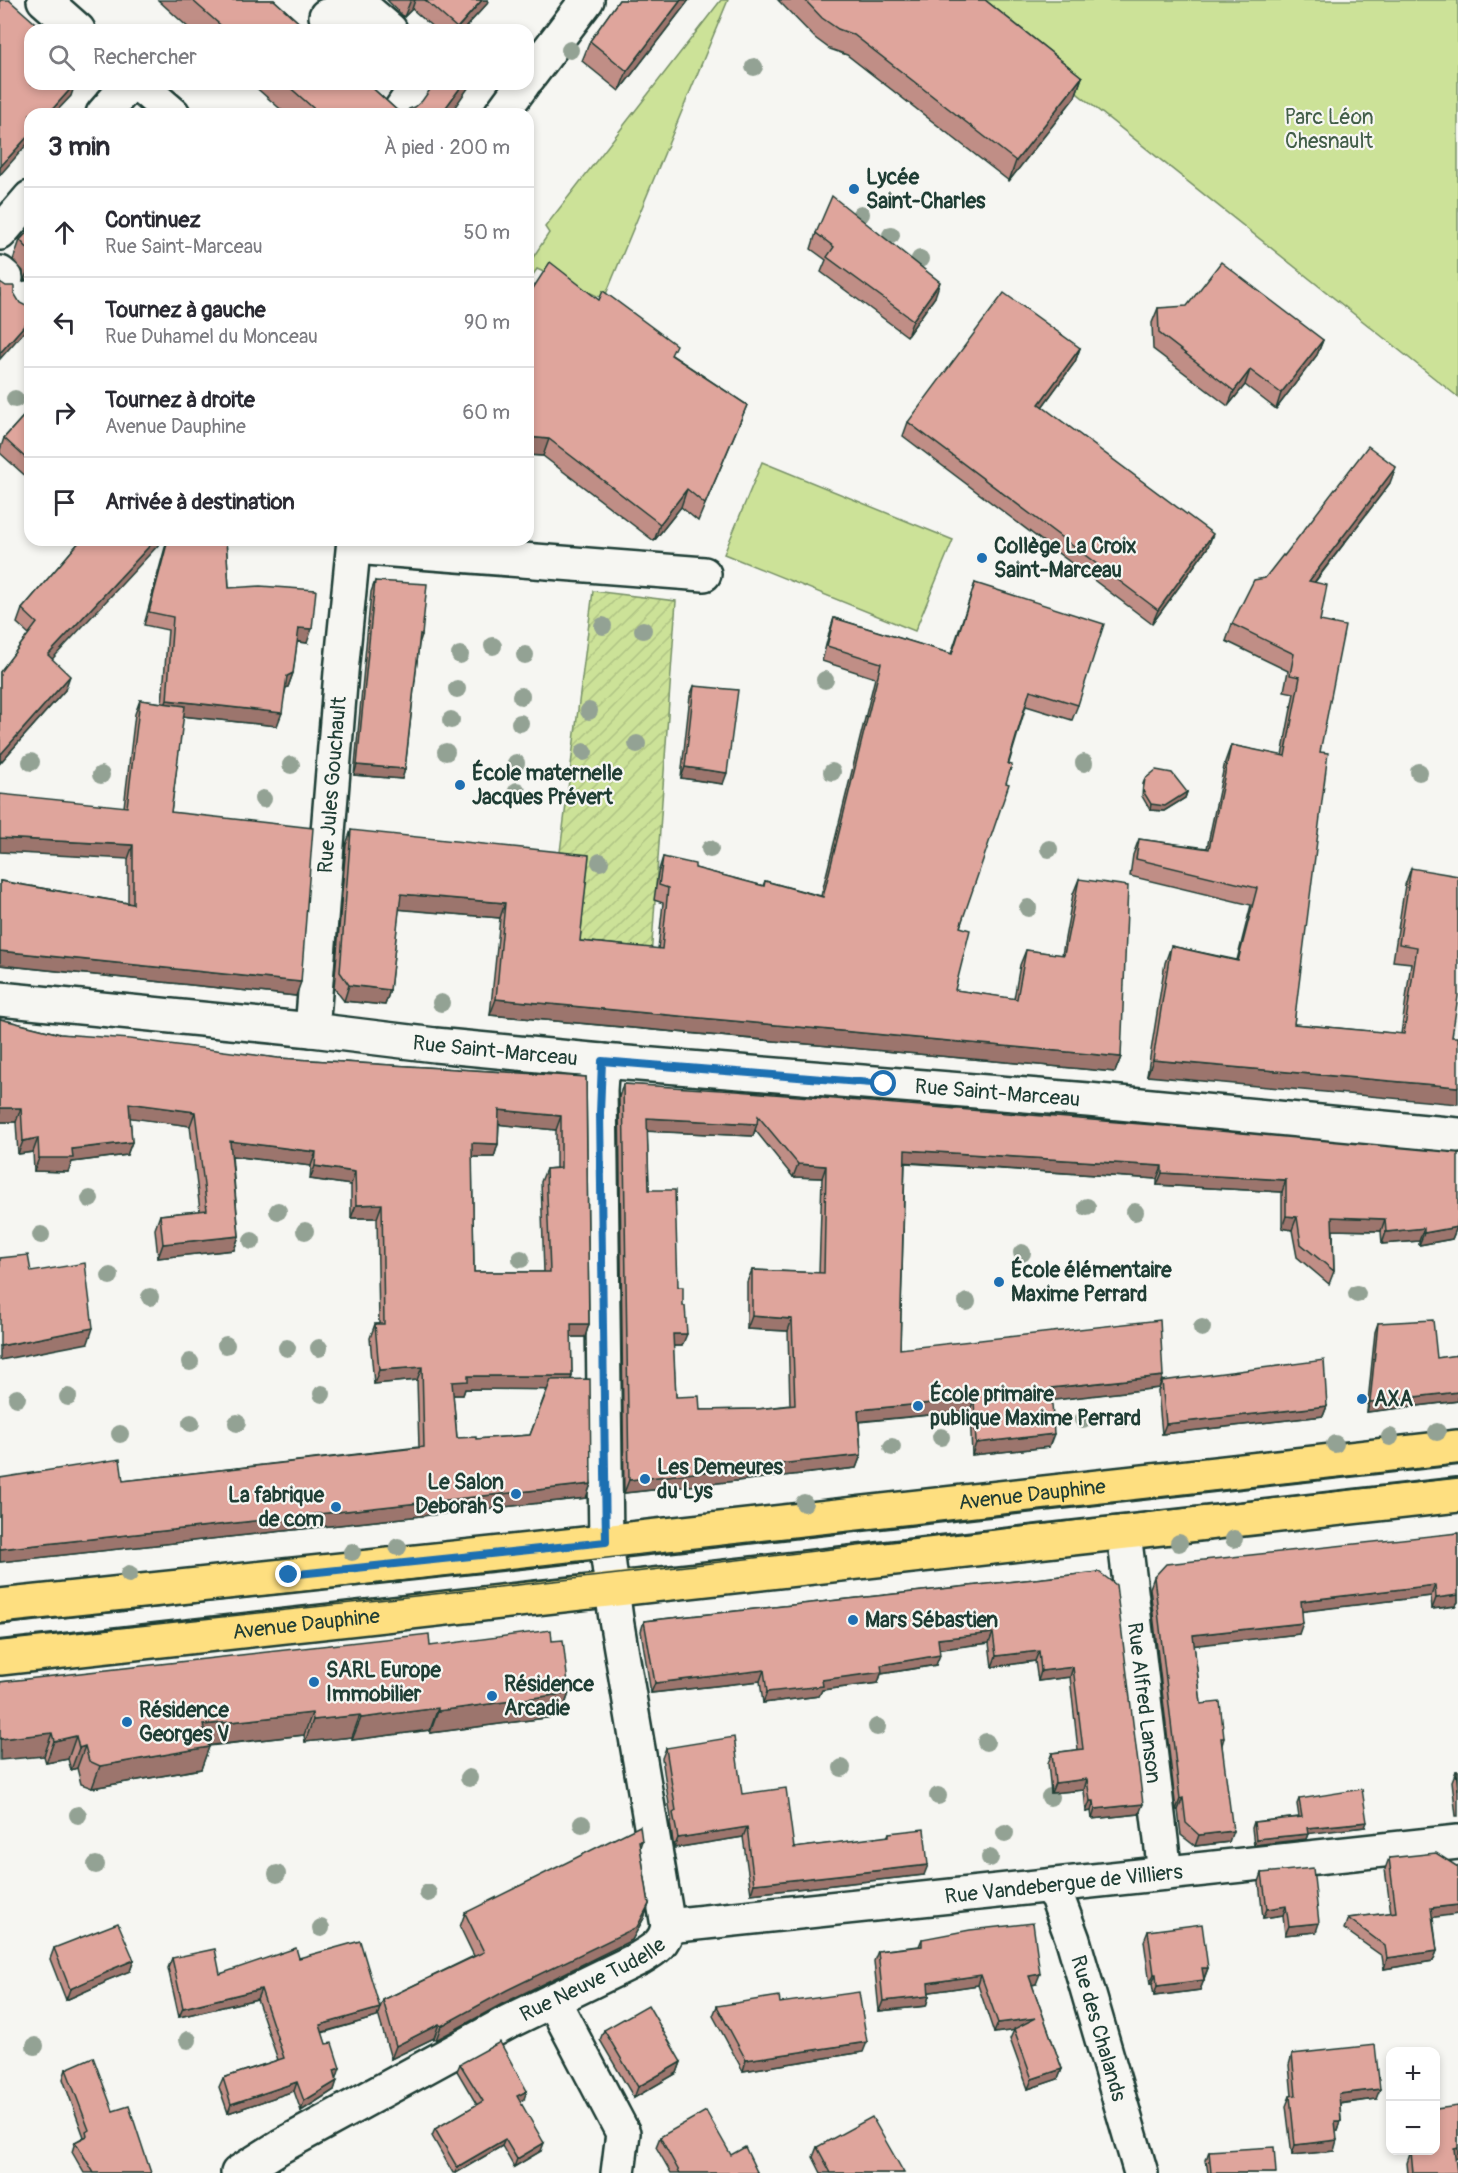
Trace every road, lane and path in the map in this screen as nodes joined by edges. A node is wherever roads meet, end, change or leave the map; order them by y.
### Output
1 (44, 0) edge
2 (587, 0) edge
3 (326, 16) dead end
4 (71, 24) edge
5 (383, 24) edge
6 (534, 70) edge
7 (124, 90) edge
8 (145, 90) edge
9 (414, 90) edge
10 (519, 90) edge
11 (108, 108) edge
12 (166, 108) edge
13 (402, 108) edge
14 (505, 108) edge
15 (24, 205) edge
16 (0, 233) edge
17 (354, 546) edge
18 (377, 546) edge
19 (704, 574) dead end
20 (0, 999) edge
21 (312, 1030) junction
22 (602, 1061) junction
23 (1458, 1135) edge
24 (1458, 1447) edge
25 (1458, 1495) edge
26 (1124, 1533) junction
27 (606, 1542) junction
28 (611, 1588) junction
29 (0, 1606) edge
30 (0, 1658) edge
31 (1458, 1842) edge
32 (1165, 1873) junction
33 (1048, 1886) junction
34 (668, 1926) junction
35 (553, 2000) junction
36 (238, 2173) edge
37 (618, 2173) edge
38 (1141, 2173) edge

1 - 4 street
2 - 6 street
3 - 5 street
7 - 11 street
8 - 12 street
9 - 13 street
10 - 14 street
15 - 16 street
17 - 21 street, Rue Jules Gouchault
18 - 19 street
20 - 21 street, Rue Saint-Marceau
21 - 22 street, Rue Saint-Marceau
22 - 23 street, Rue Saint-Marceau
22 - 27 street
24 - 27 main road, Avenue Dauphine
25 - 26 main road, Avenue Dauphine
26 - 28 main road, Avenue Dauphine
26 - 32 street, Rue Alfred Lanson
27 - 28 street
27 - 29 main road, Avenue Dauphine
28 - 30 main road, Avenue Dauphine
28 - 34 street, Rue Neuve Tudelle
31 - 32 street, Rue Vandebergue de Villiers
32 - 33 street, Rue Vandebergue de Villiers
33 - 34 street, Rue Vandebergue de Villiers
33 - 38 street, Rue des Chalands
34 - 35 street, Rue Neuve Tudelle
35 - 36 street, Rue Neuve Tudelle
35 - 37 street

